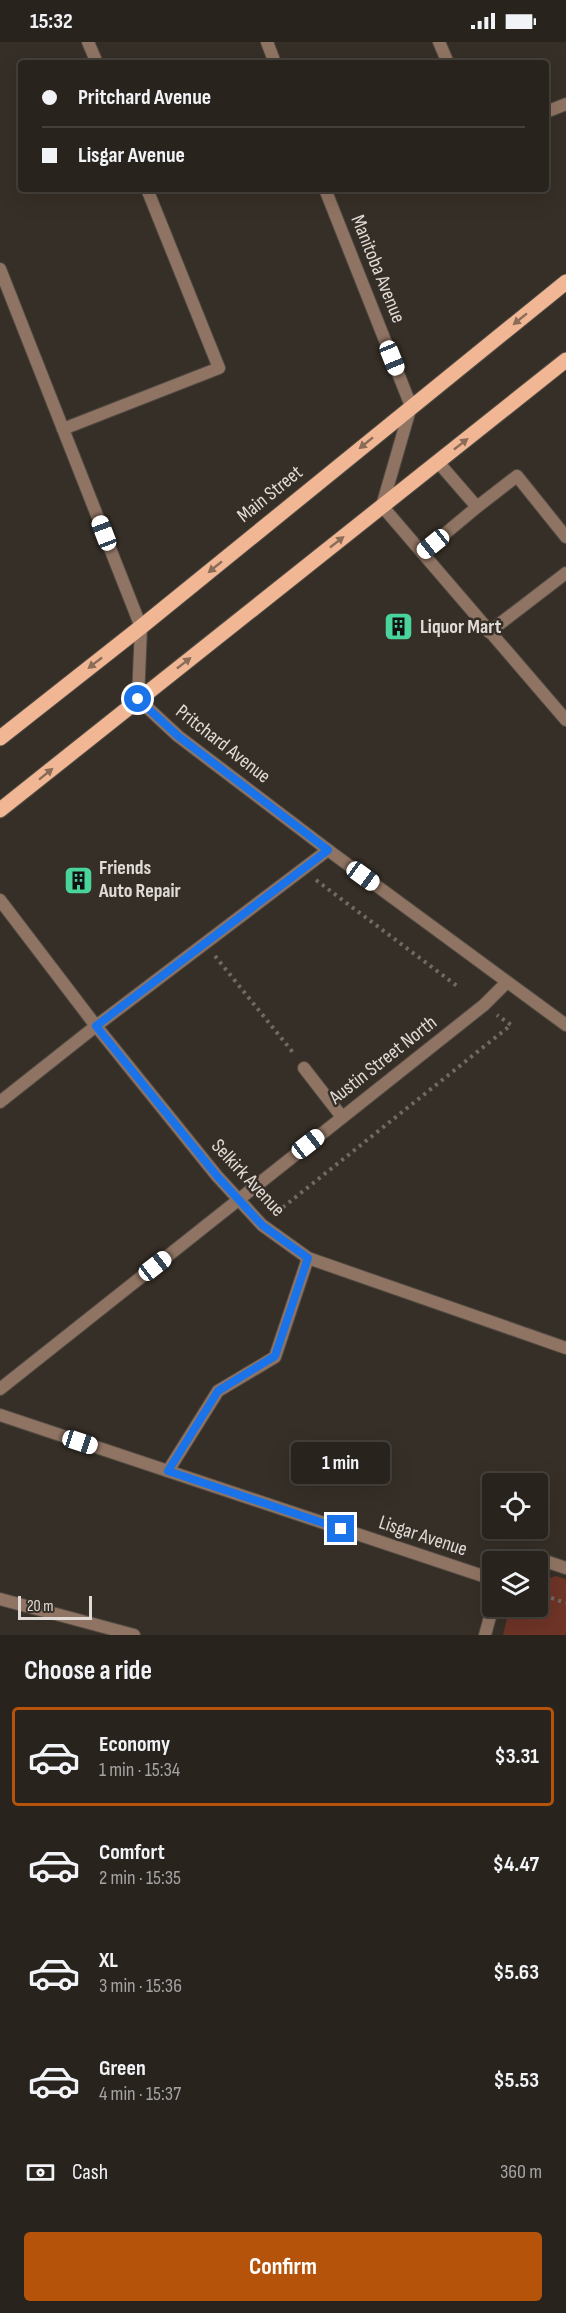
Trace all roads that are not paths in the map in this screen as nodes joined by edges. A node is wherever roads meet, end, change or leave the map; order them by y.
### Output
1 (88, 42) edge
2 (267, 42) edge
3 (439, 42) edge
4 (96, 60) edge
5 (274, 60) edge
6 (447, 60) edge
7 (566, 104) edge
8 (549, 110) edge
9 (148, 192) edge
10 (326, 192) edge
11 (0, 269) edge
12 (566, 282) edge
13 (566, 360) edge
14 (411, 406) junction
15 (63, 429) junction
16 (438, 462) junction
17 (382, 506) junction
18 (477, 507) junction
19 (566, 537) edge
20 (422, 553) junction
21 (566, 573) edge
22 (141, 627) junction
23 (489, 632) junction
24 (138, 699) junction
25 (566, 720) edge
26 (0, 738) edge
27 (0, 810) edge
28 (328, 850) junction
29 (0, 900) edge
30 (506, 983) junction
31 (566, 1025) edge
32 (96, 1026) junction
33 (304, 1068) road end
34 (0, 1102) edge
35 (342, 1117) junction
36 (238, 1199) junction
37 (308, 1258) junction
38 (566, 1348) edge
39 (0, 1389) edge
40 (0, 1415) edge
41 (168, 1471) junction
42 (548, 1562) edge
43 (566, 1568) edge
44 (482, 1576) edge
45 (0, 1599) edge
46 (490, 1617) edge
47 (134, 1635) edge
48 (485, 1635) edge

1 - 4 street
2 - 5 street
3 - 6 street
7 - 8 street
9 - 15 street
10 - 14 street, Manitoba Avenue
11 - 15 street
12 -> 14 main road, Main Street
16 -> 13 main road
14 - 17 street
14 -> 22 main road, Main Street
15 - 22 street
16 - 17 main road
16 - 18 street
17 - 20 street
24 -> 17 main road
18 - 19 street
18 - 20 street
20 - 23 street
21 - 23 street
22 - 24 street
22 -> 26 main road, Main Street
23 - 25 street
27 -> 24 main road
24 - 28 street, Pritchard Avenue
28 - 30 street, Pritchard Avenue
28 - 32 street
29 - 32 street, Selkirk Avenue
30 - 31 street, Pritchard Avenue
30 - 35 street, Austin Street North
32 - 34 street
32 - 36 street, Selkirk Avenue
33 - 35 street
35 - 36 street, Austin Street North
36 - 37 street, Selkirk Avenue
36 - 39 street, Austin Street North
37 - 38 street, Selkirk Avenue
37 - 41 street
40 - 41 street, Lisgar Avenue
41 - 44 street, Lisgar Avenue
42 - 43 street
45 - 47 street
46 - 48 street

